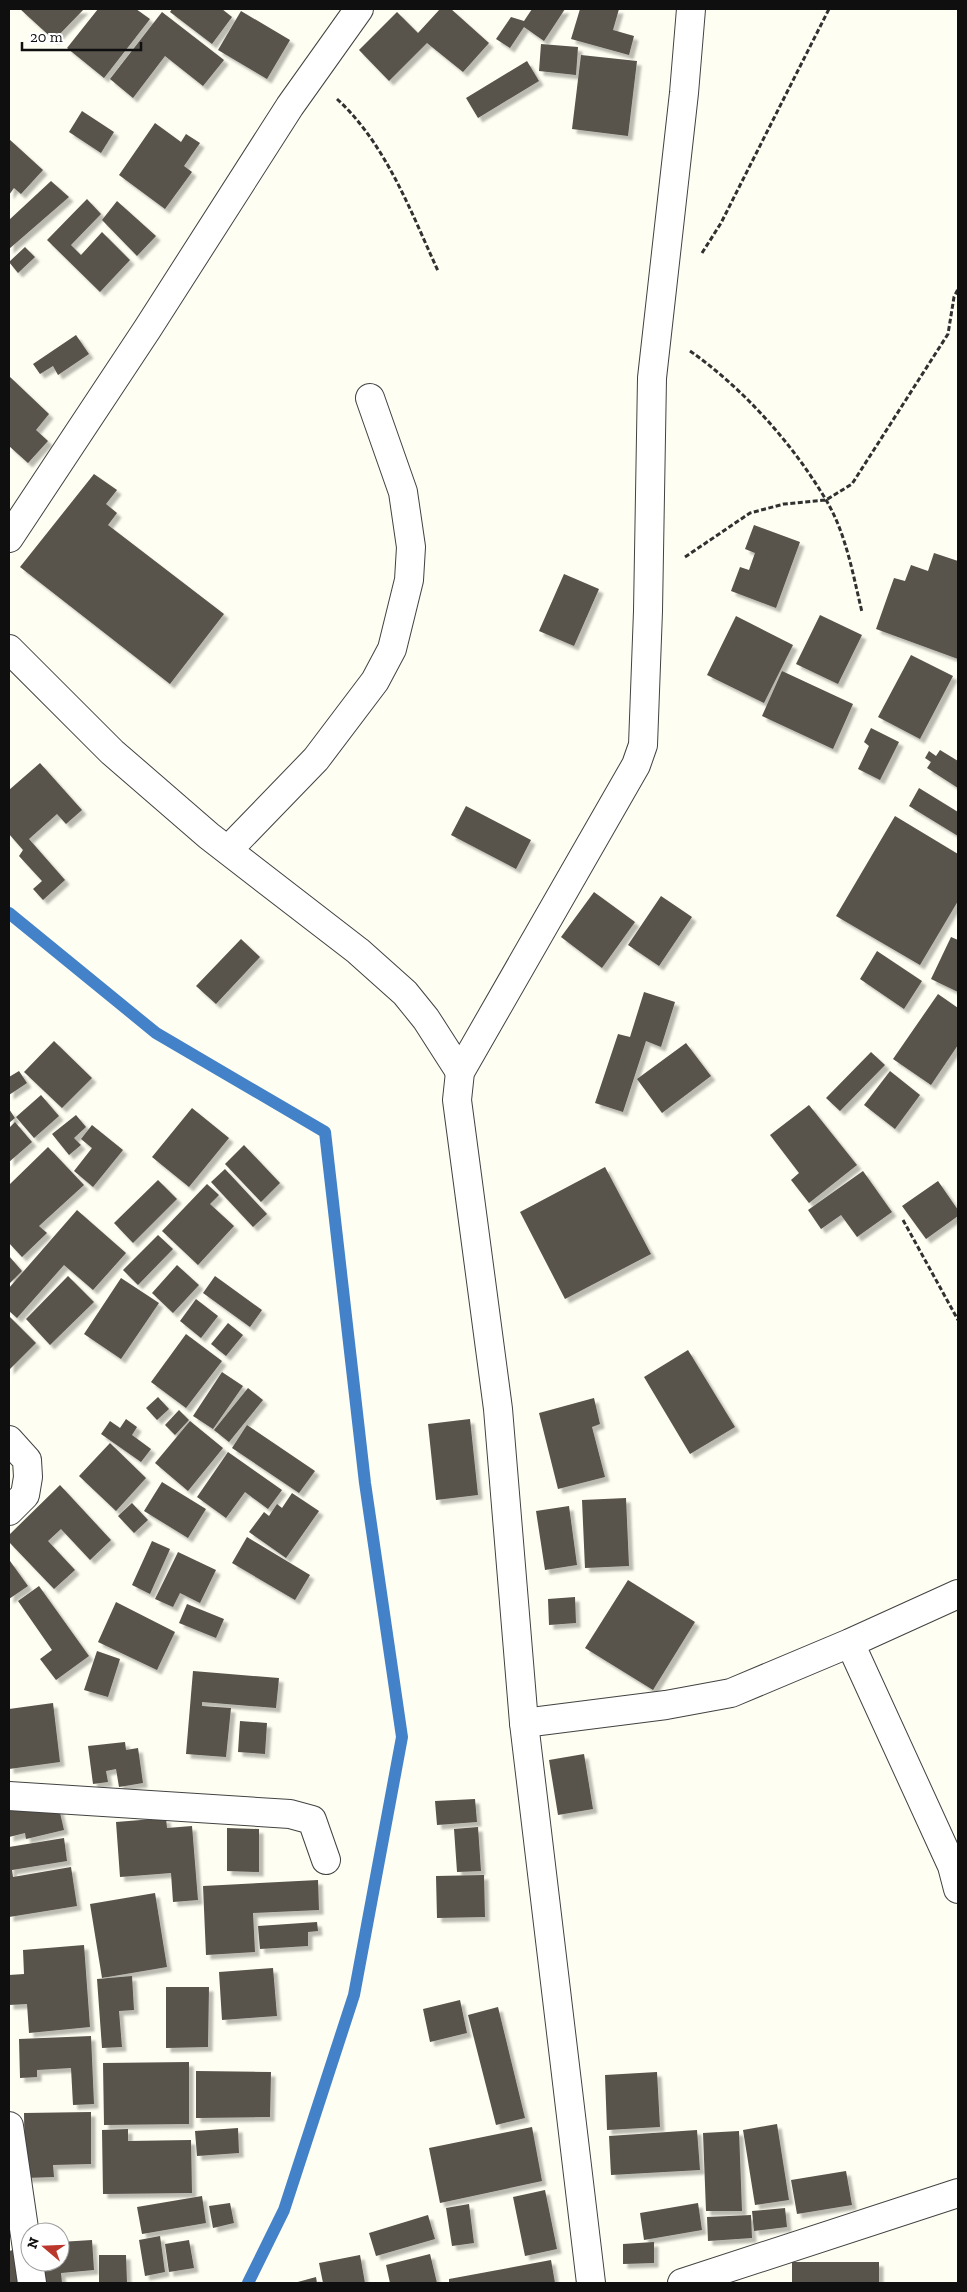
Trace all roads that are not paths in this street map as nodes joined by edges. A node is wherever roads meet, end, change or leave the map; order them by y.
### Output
1 (359, 9) edge
2 (691, 9) edge
3 (370, 398) dead end
4 (9, 538) edge
5 (9, 649) edge
6 (228, 850) junction
7 (460, 1072) junction
8 (9, 1440) edge
9 (9, 1511) edge
10 (958, 1594) edge
11 (850, 1643) junction
12 (524, 1724) junction
13 (9, 1796) edge
14 (326, 1860) dead end
15 (958, 1888) edge
16 (9, 2126) edge
17 (958, 2193) edge
18 (32, 2283) edge
19 (591, 2283) edge
20 (682, 2283) edge

1 - 4 street
2 - 7 street
3 - 6 street
5 - 6 street
6 - 7 street
7 - 12 street
8 - 9 street
10 - 11 street
11 - 12 street
11 - 15 street
12 - 19 street
13 - 14 street
16 - 18 street
17 - 20 street

